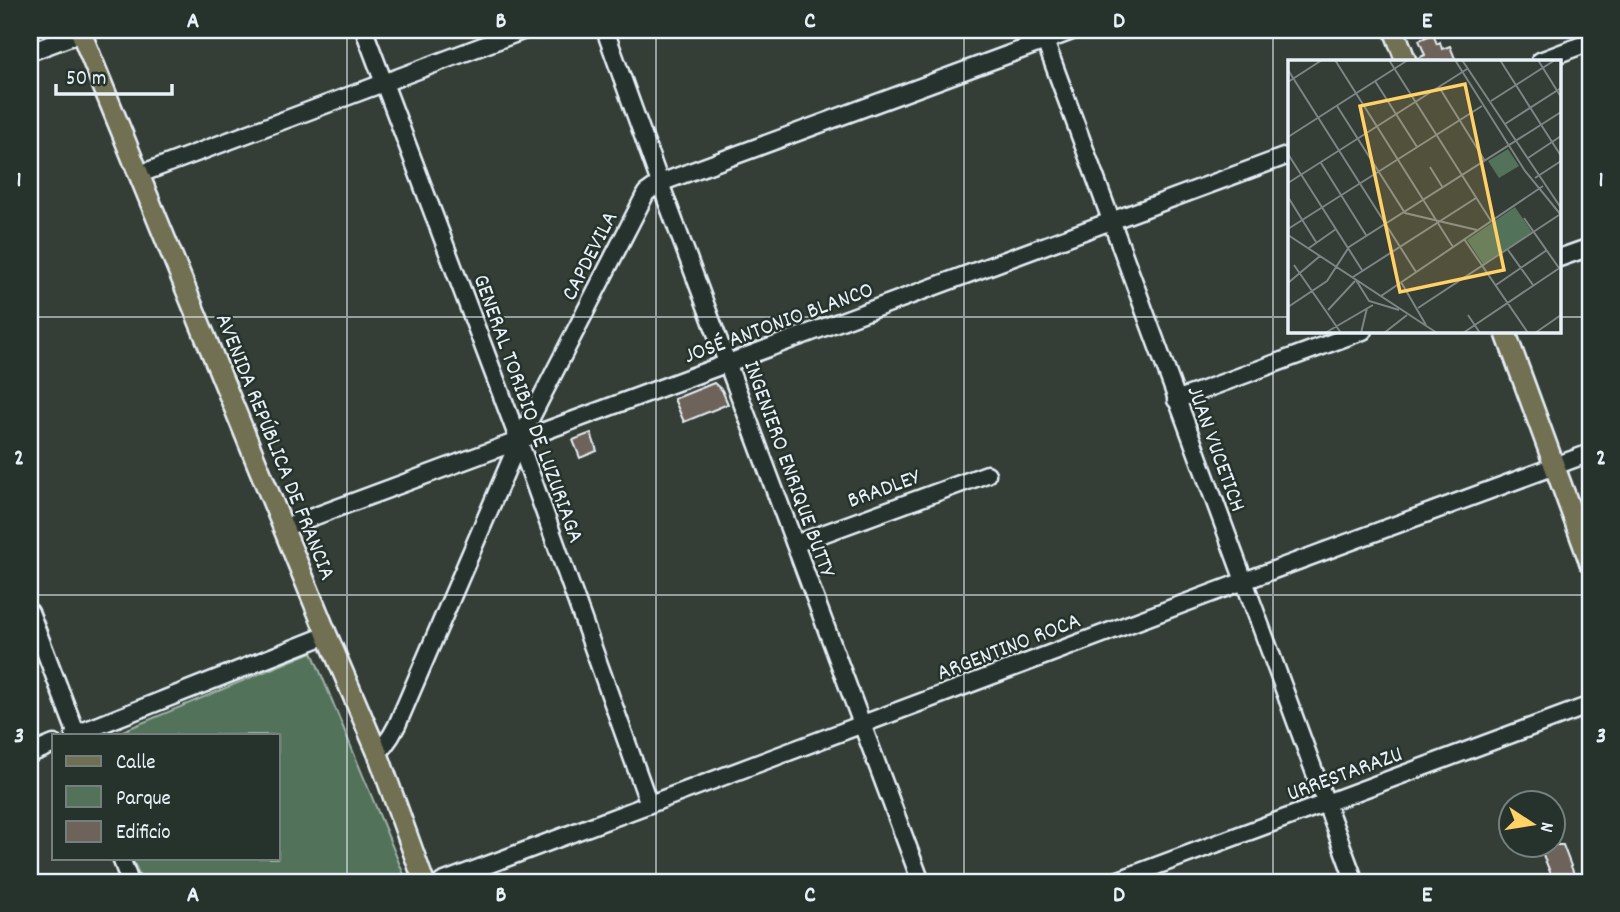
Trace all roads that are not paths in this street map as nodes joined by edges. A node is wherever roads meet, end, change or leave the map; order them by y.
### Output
1 (364, 30) edge
2 (525, 30) edge
3 (605, 30) edge
4 (1075, 30) edge
5 (1394, 30) edge
6 (81, 31) edge
7 (1043, 35) edge
8 (1590, 42) edge
9 (30, 52) edge
10 (1406, 60) edge
11 (1543, 60) edge
12 (384, 82) junction
13 (1288, 155) edge
14 (140, 174) junction
15 (660, 183) junction
16 (1110, 221) junction
17 (1590, 247) edge
18 (1560, 258) edge
19 (1360, 332) edge
20 (1505, 332) edge
21 (728, 364) junction
22 (1176, 400) junction
23 (519, 441) junction
24 (1590, 453) edge
25 (1553, 466) junction
26 (986, 474) dead end
27 (283, 528) junction
28 (795, 544) junction
29 (1590, 563) edge
30 (1244, 581) junction
31 (30, 612) edge
32 (327, 635) junction
33 (1590, 705) edge
34 (862, 724) junction
35 (76, 734) edge
36 (79, 734) edge
37 (52, 745) edge
38 (30, 754) edge
39 (378, 754) junction
40 (649, 804) junction
41 (1326, 804) junction
42 (122, 860) edge
43 (130, 882) edge
44 (425, 882) edge
45 (442, 882) edge
46 (921, 882) edge
47 (1113, 882) edge
48 (1355, 882) edge

1 - 12 street, GENERAL TORIBIO DE LUZURIAGA
2 - 12 street
3 - 15 street, INGENIERO ENRIQUE BUTTY
4 - 7 street, CAPDEVILA
5 - 10 main road
6 - 9 street
6 - 14 main road, AVENIDA REPÚBLICA DE FRANCIA
7 - 15 street, CAPDEVILA
7 - 16 street, JUAN VUCETICH
8 - 11 street
12 - 14 street
12 - 23 street, GENERAL TORIBIO DE LUZURIAGA
13 - 16 street, JOSÉ ANTONIO BLANCO
14 - 27 main road, AVENIDA REPÚBLICA DE FRANCIA
15 - 21 street, INGENIERO ENRIQUE BUTTY
15 - 23 street, CAPDEVILA
16 - 21 street, JOSÉ ANTONIO BLANCO
16 - 22 street, JUAN VUCETICH
17 - 18 street
19 - 22 street
20 - 25 main road
21 - 23 street, JOSÉ ANTONIO BLANCO
21 - 28 street, INGENIERO ENRIQUE BUTTY
22 - 30 street, JUAN VUCETICH
23 - 27 street, JOSÉ ANTONIO BLANCO
23 - 39 street, CAPDEVILA
23 - 40 street, GENERAL TORIBIO DE LUZURIAGA
24 - 25 street, ARGENTINO ROCA
25 - 29 main road
25 - 30 street, ARGENTINO ROCA
26 - 28 street, BRADLEY
27 - 32 main road, AVENIDA REPÚBLICA DE FRANCIA
28 - 34 street, INGENIERO ENRIQUE BUTTY
30 - 34 street, ARGENTINO ROCA
30 - 41 street, JUAN VUCETICH
31 - 35 street
32 - 36 street
32 - 39 main road, AVENIDA REPÚBLICA DE FRANCIA
33 - 41 street, URRESTARAZU
34 - 40 street, ARGENTINO ROCA
34 - 46 street, INGENIERO ENRIQUE BUTTY
37 - 38 street
39 - 44 main road, AVENIDA REPÚBLICA DE FRANCIA
40 - 45 street, ARGENTINO ROCA
41 - 47 street, URRESTARAZU
41 - 48 street, JUAN VUCETICH
42 - 43 street

